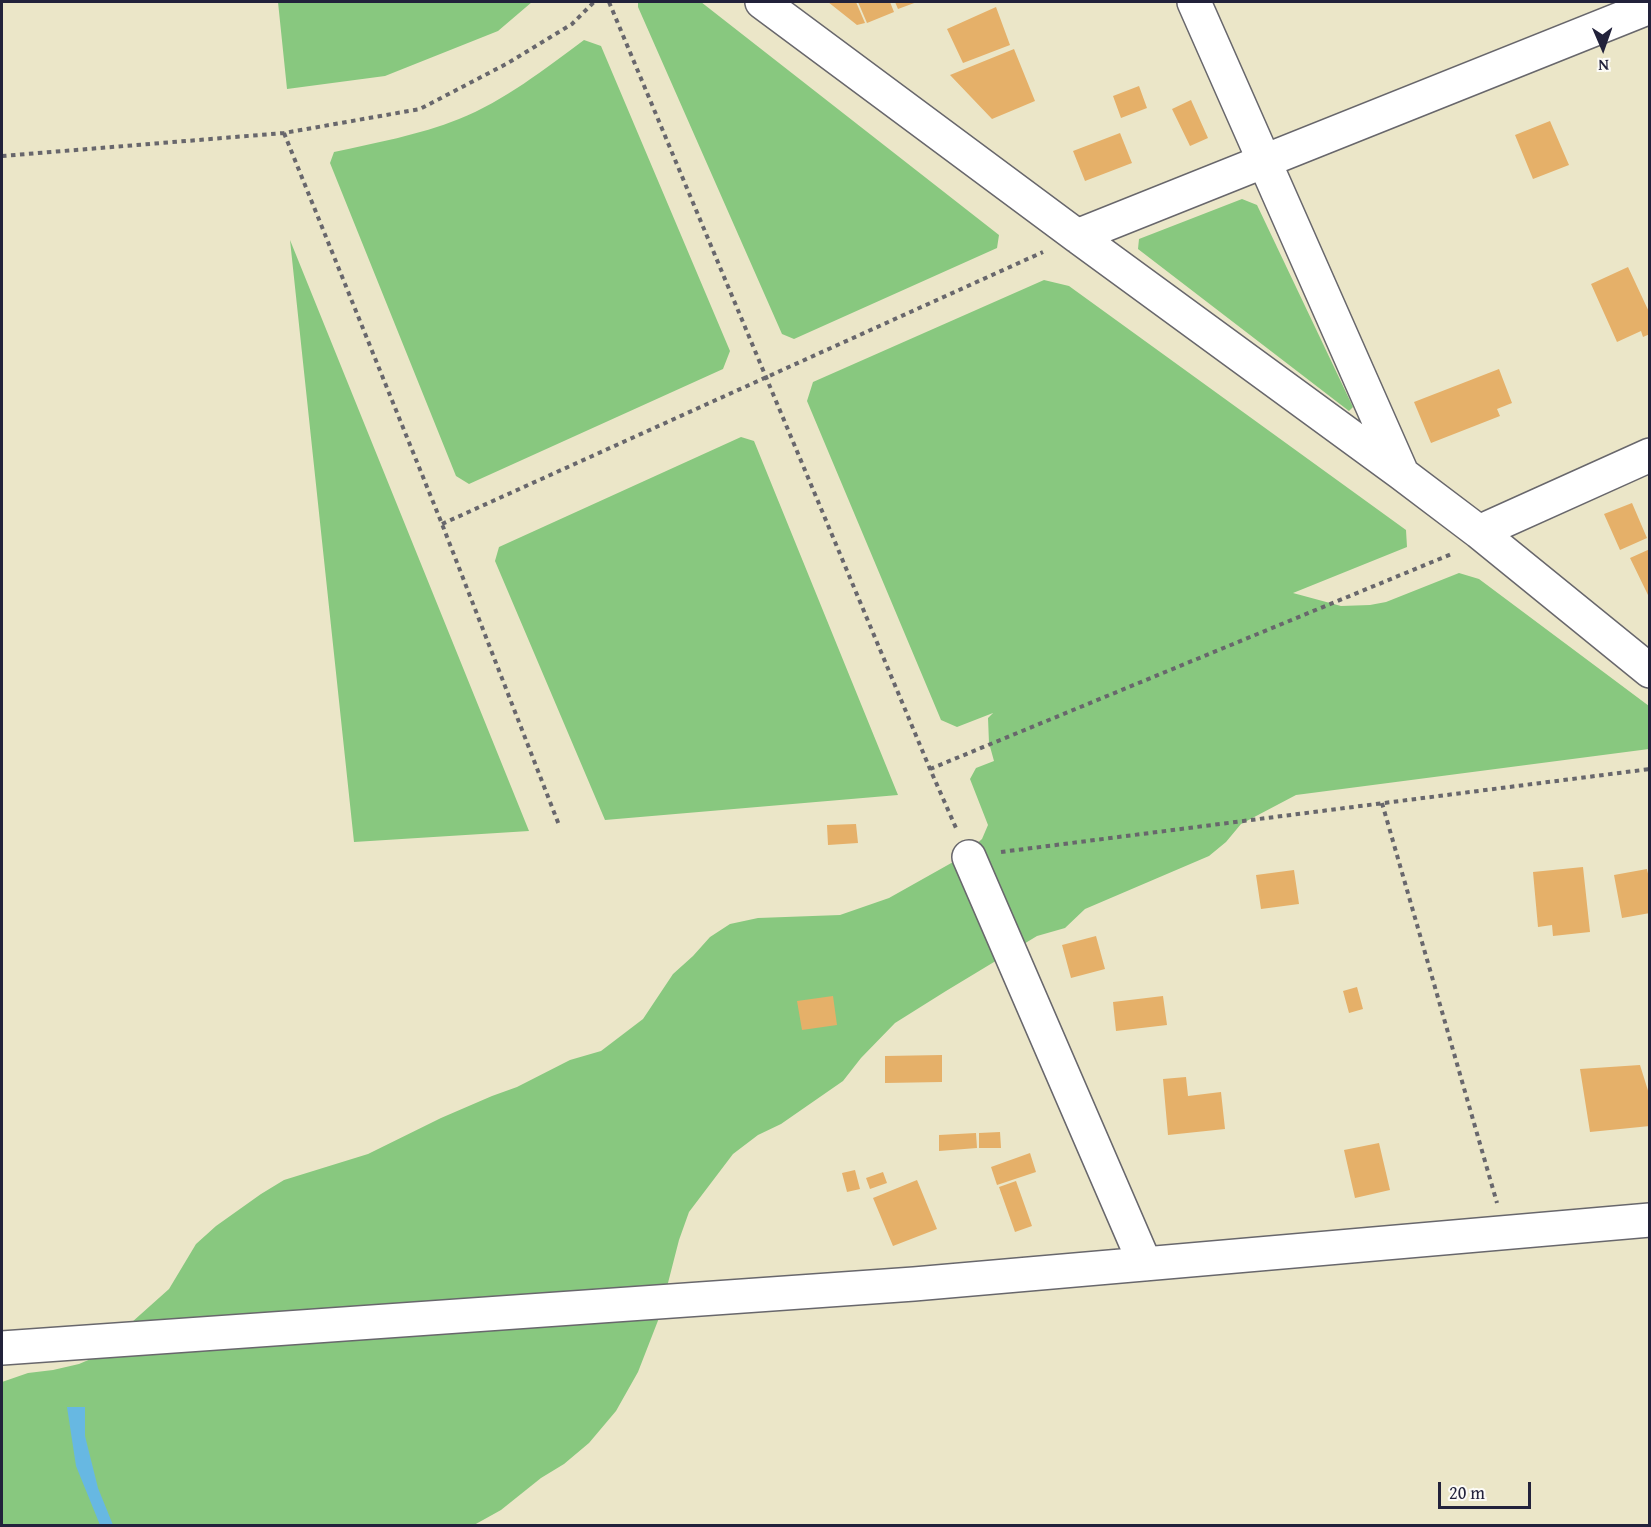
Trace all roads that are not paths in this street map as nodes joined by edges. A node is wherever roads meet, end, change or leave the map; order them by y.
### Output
1 (762, 2) edge
2 (1194, 2) edge
3 (1650, 7) edge
4 (1264, 161) junction
5 (1077, 236) junction
6 (1650, 455) edge
7 (1401, 473) junction
8 (1484, 535) junction
9 (1650, 670) edge
10 (969, 856) road end
11 (1650, 1220) edge
12 (1145, 1264) junction
13 (2, 1348) edge

1 - 5 street
2 - 4 street
3 - 4 street
4 - 5 street
4 - 7 street
5 - 7 street
6 - 8 street
7 - 8 street
8 - 9 street
10 - 12 street
11 - 12 street
12 - 13 street

